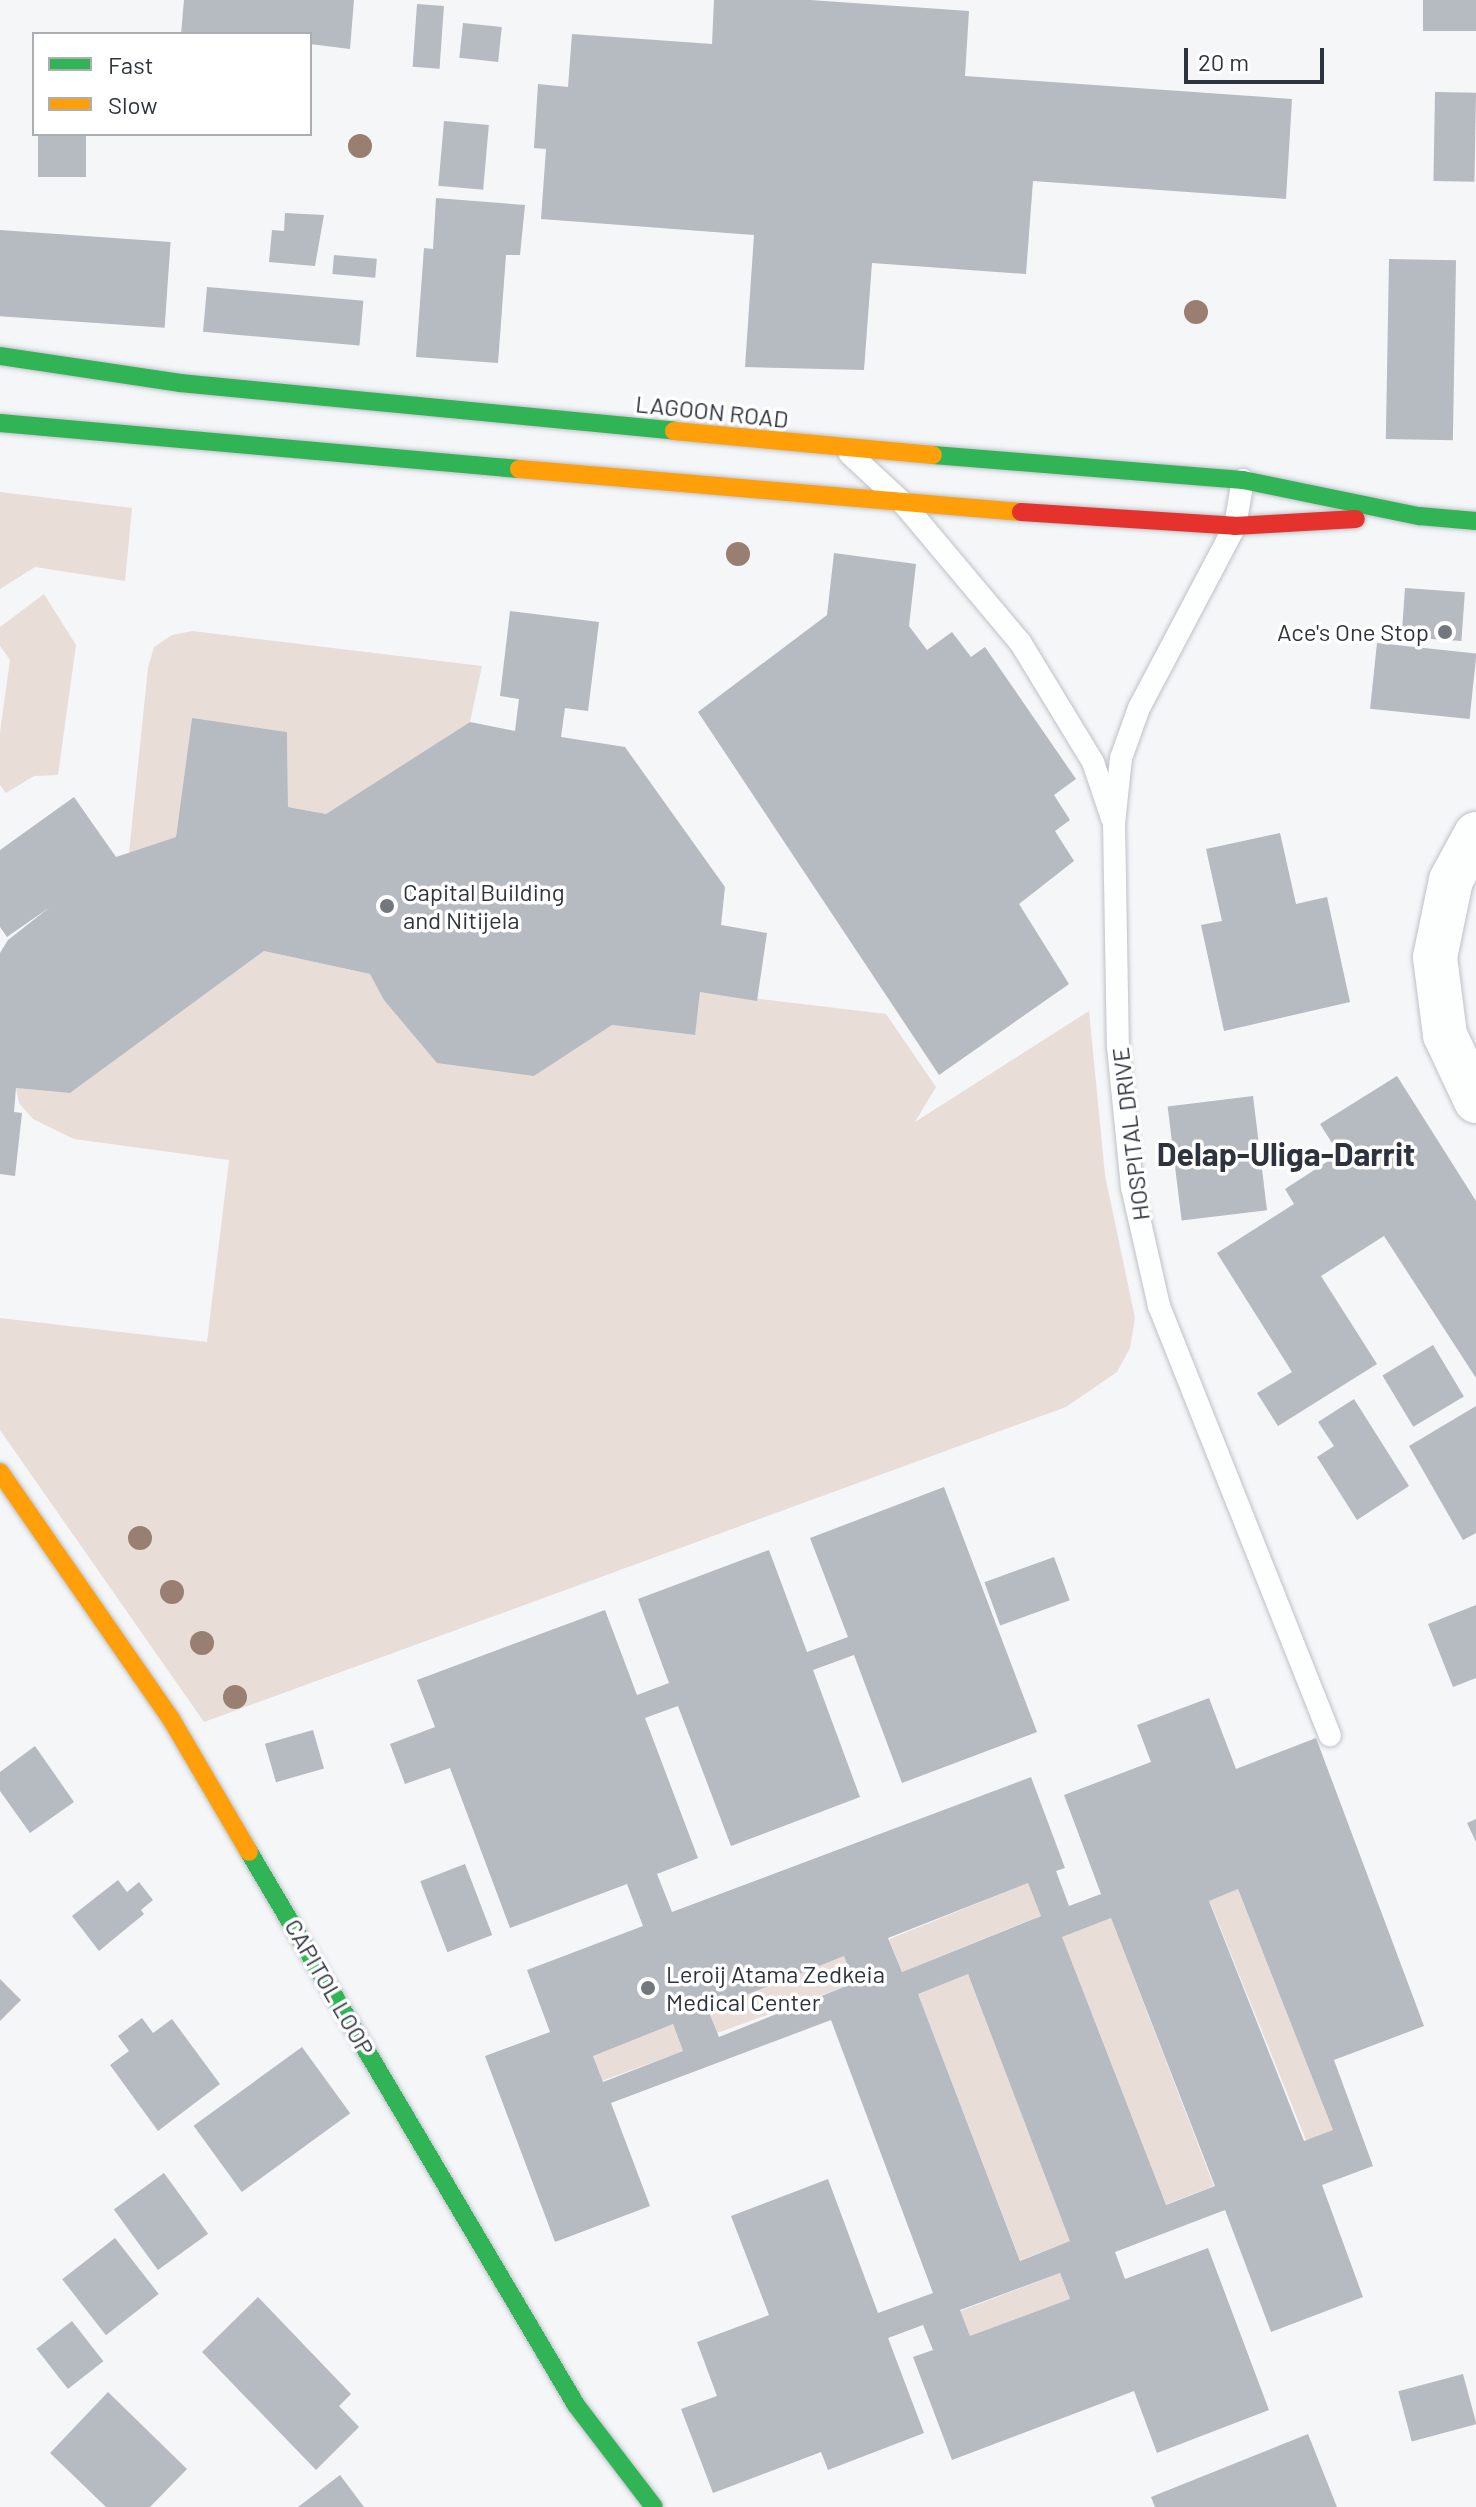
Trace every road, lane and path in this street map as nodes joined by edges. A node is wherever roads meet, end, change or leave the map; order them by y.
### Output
1 (0, 356) edge
2 (0, 423) edge
3 (844, 448) junction
4 (1243, 480) junction
5 (904, 504) junction
6 (1419, 516) junction
7 (1476, 521) edge
8 (1235, 526) junction
9 (1114, 823) junction
10 (1476, 834) edge
11 (1476, 1101) edge
12 (0, 1472) edge
13 (1330, 1735) dead end
14 (654, 2507) edge

1 - 3 main road, LAGOON ROAD
2 - 5 main road, LAGOON ROAD
3 - 4 main road, LAGOON ROAD
3 - 5 lane
4 - 6 main road, LAGOON ROAD
4 - 8 lane, HOSPITAL DRIVE
5 - 8 main road, LAGOON ROAD
5 - 9 lane
6 - 7 main road, LAGOON ROAD
6 - 8 main road, LAGOON ROAD
8 - 9 lane, HOSPITAL DRIVE
9 - 13 lane, HOSPITAL DRIVE
10 - 11 street
12 - 14 main road, CAPITOL LOOP

